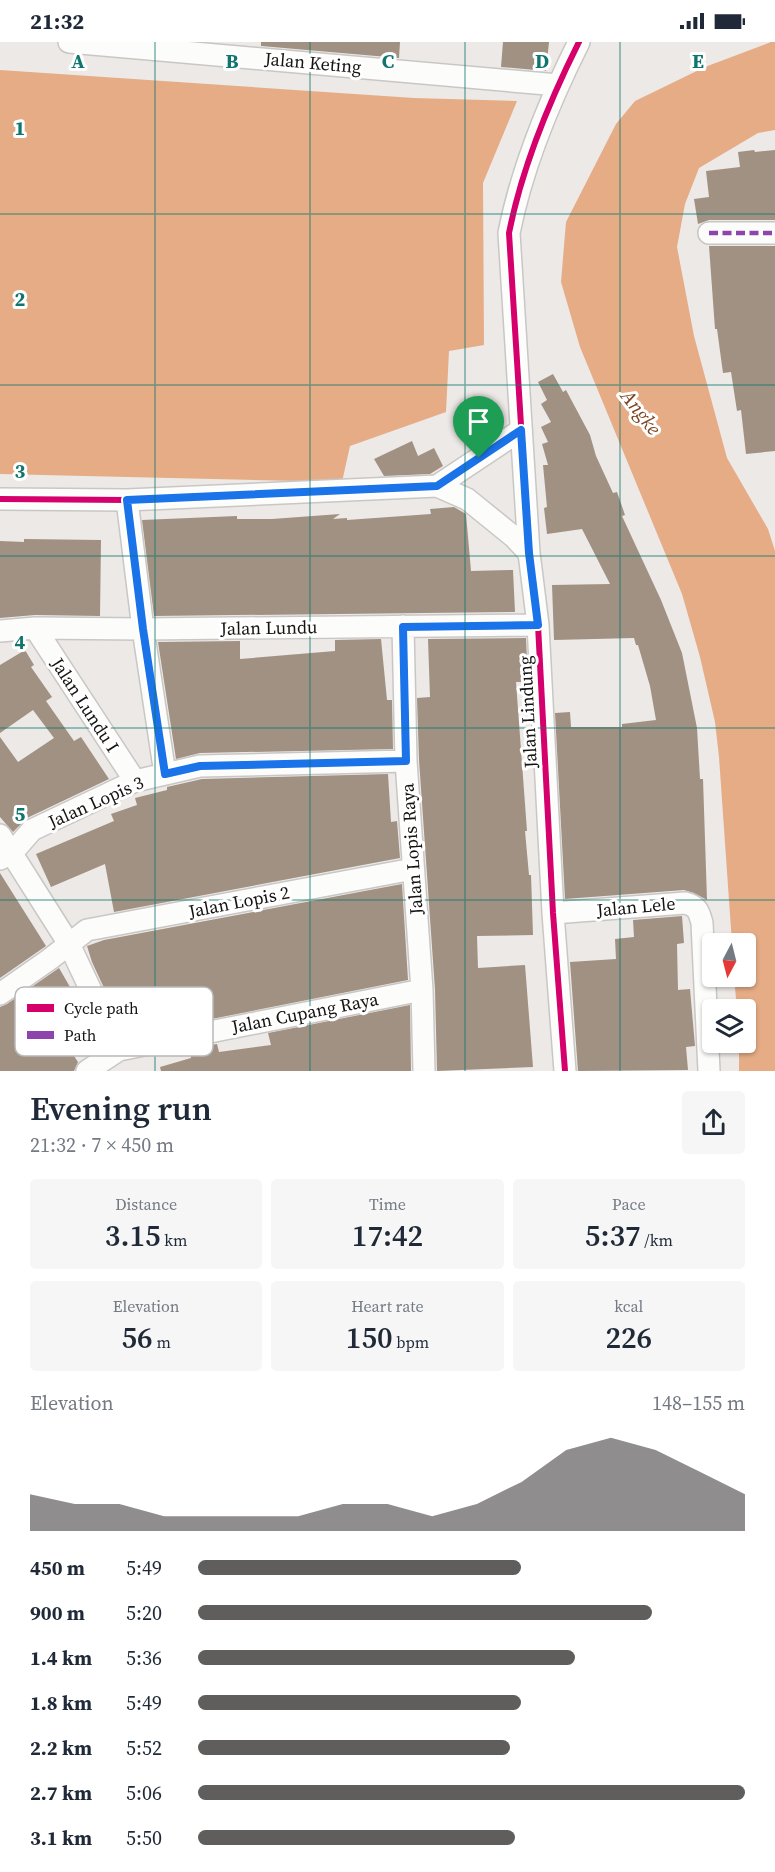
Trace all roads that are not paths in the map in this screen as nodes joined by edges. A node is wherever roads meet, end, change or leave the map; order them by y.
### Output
1 (69, 42) edge
2 (579, 42) edge
3 (558, 84) junction
4 (709, 233) dead end
5 (775, 233) edge
6 (521, 430) junction
7 (437, 486) junction
8 (0, 499) edge
9 (127, 500) junction
10 (529, 553) junction
11 (538, 625) junction
12 (403, 627) junction
13 (35, 628) junction
14 (143, 629) junction
15 (0, 631) edge
16 (406, 761) junction
17 (165, 774) junction
18 (135, 781) junction
19 (4, 849) edge
20 (413, 868) junction
21 (553, 914) junction
22 (69, 944) junction
23 (89, 987) edge
24 (422, 990) junction
25 (0, 994) edge
26 (213, 1031) edge
27 (110, 1056) edge
28 (87, 1071) edge
29 (424, 1071) edge
30 (565, 1071) edge
31 (709, 1071) edge

1 - 3 street, Jalan Keting
2 - 3 street, Jalan Lindung
3 - 6 street, Jalan Lindung
4 - 5 street
6 - 7 street
6 - 10 street, Jalan Lindung
7 - 9 street
7 - 10 street
8 - 9 street
9 - 14 street
10 - 11 street, Jalan Lindung
11 - 12 street, Jalan Lundu
11 - 21 street, Jalan Lindung
12 - 14 street, Jalan Lundu
12 - 16 street, Jalan Lopis Raya
13 - 14 street, Jalan Lundu
13 - 15 street, Jalan Lundu
13 - 18 street, Jalan Lundu I
14 - 17 street
16 - 17 street, Jalan Lopis 3
16 - 20 street, Jalan Lopis Raya
17 - 18 street, Jalan Lopis 3
18 - 19 street, Jalan Lopis 3
19 - 22 street
20 - 22 street, Jalan Lopis 2
20 - 24 street, Jalan Lopis Raya
21 - 30 street, Jalan Lindung
21 - 31 street, Jalan Lele
22 - 23 street
22 - 25 street, Jalan Lopis 2
24 - 26 street, Jalan Cupang Raya
24 - 29 street, Jalan Lopis Raya
27 - 28 street, Jalan Cupang Raya

